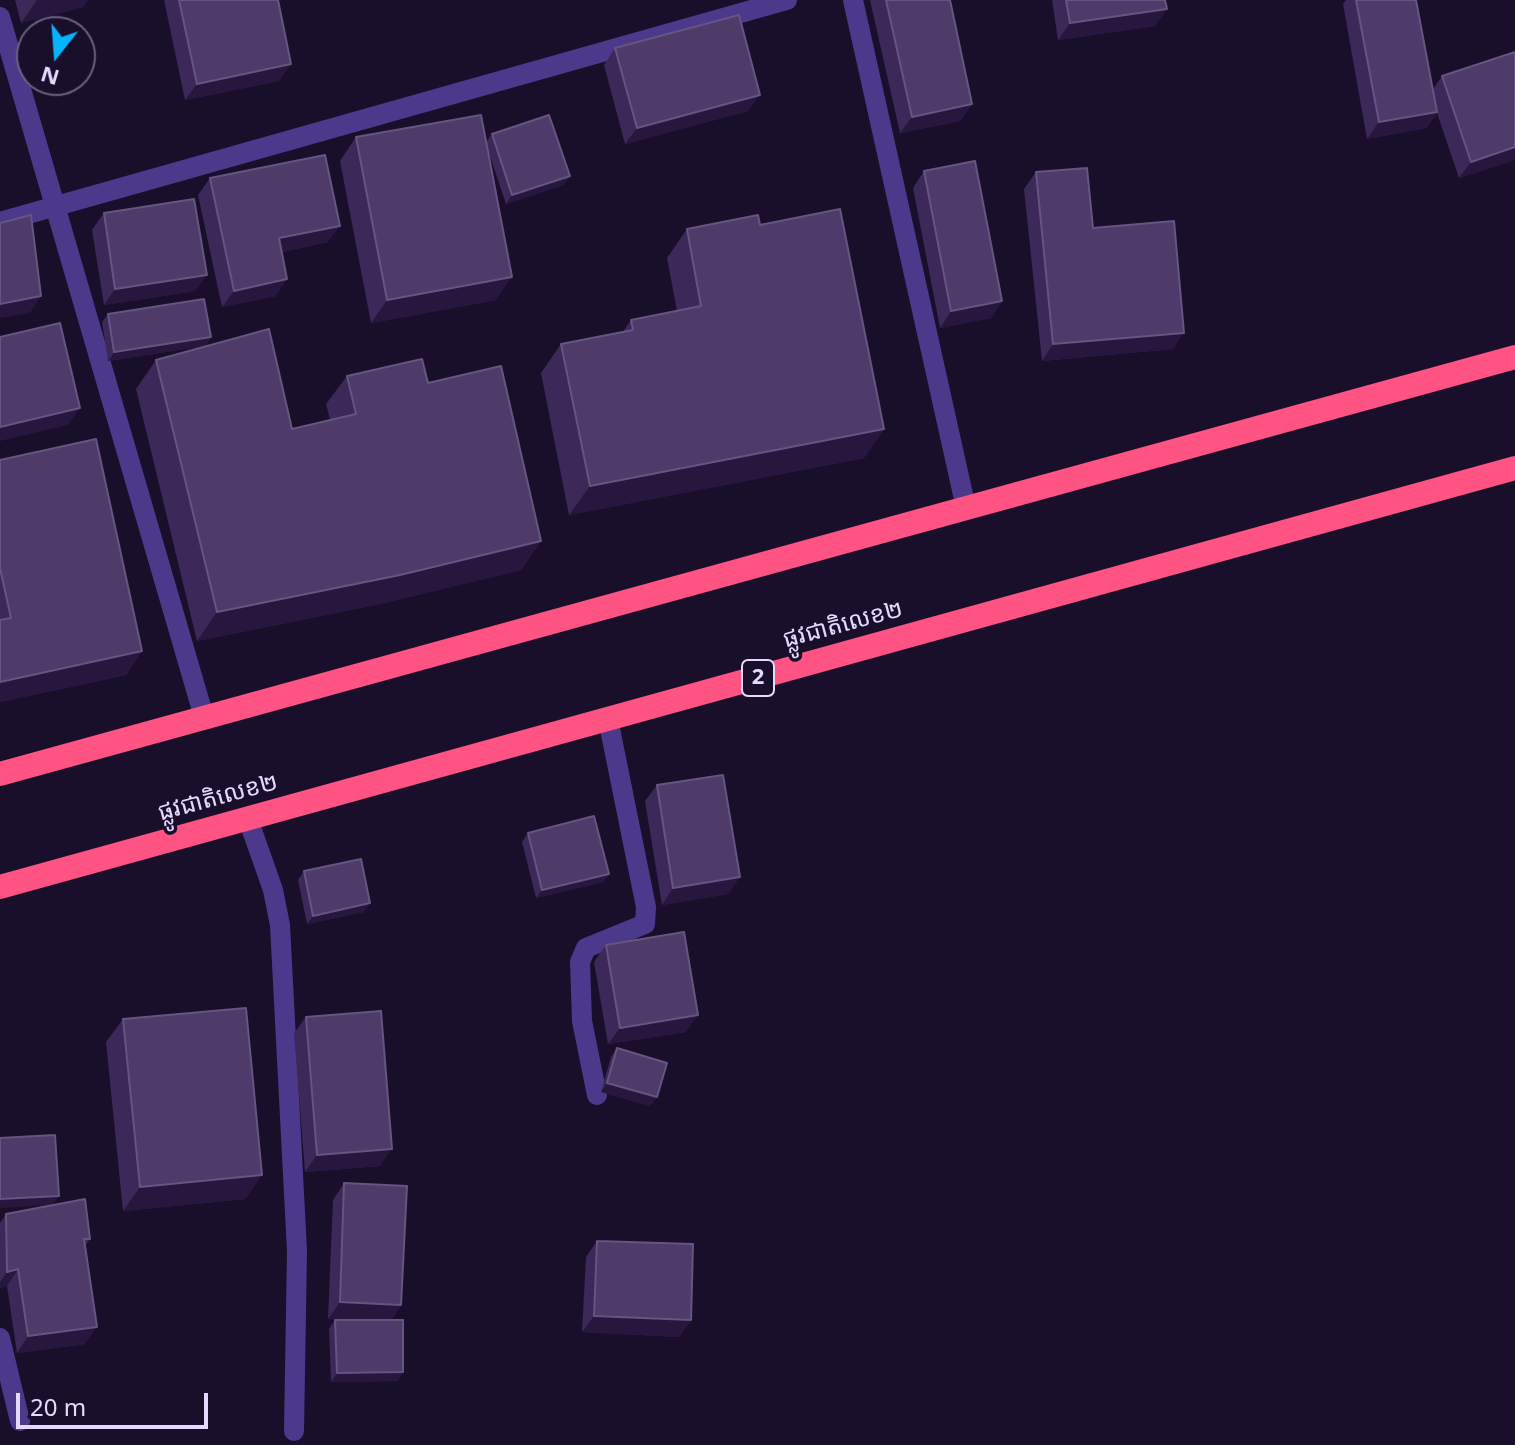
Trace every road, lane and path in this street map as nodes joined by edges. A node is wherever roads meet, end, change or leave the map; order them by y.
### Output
1 (787, 0) edge
2 (853, 0) edge
3 (0, 17) edge
4 (52, 206) junction
5 (0, 222) edge
6 (1515, 357) edge
7 (1515, 468) edge
8 (966, 508) junction
9 (204, 717) junction
10 (608, 719) junction
11 (0, 774) edge
12 (248, 819) junction
13 (0, 887) edge
14 (597, 1095) dead end
15 (0, 1338) edge
16 (20, 1421) dead end
17 (294, 1431) dead end

1 - 4 street
2 - 8 street
3 - 4 street
4 - 5 street
4 - 9 street
6 - 8 highway
7 - 10 highway, ផ្លូវជាតិលេខ២ / 2
8 - 9 highway
9 - 11 highway
10 - 12 highway, ផ្លូវជាតិលេខ២ / 2
10 - 14 street
12 - 13 highway, ផ្លូវជាតិលេខ២ / 2
12 - 17 street
15 - 16 street

